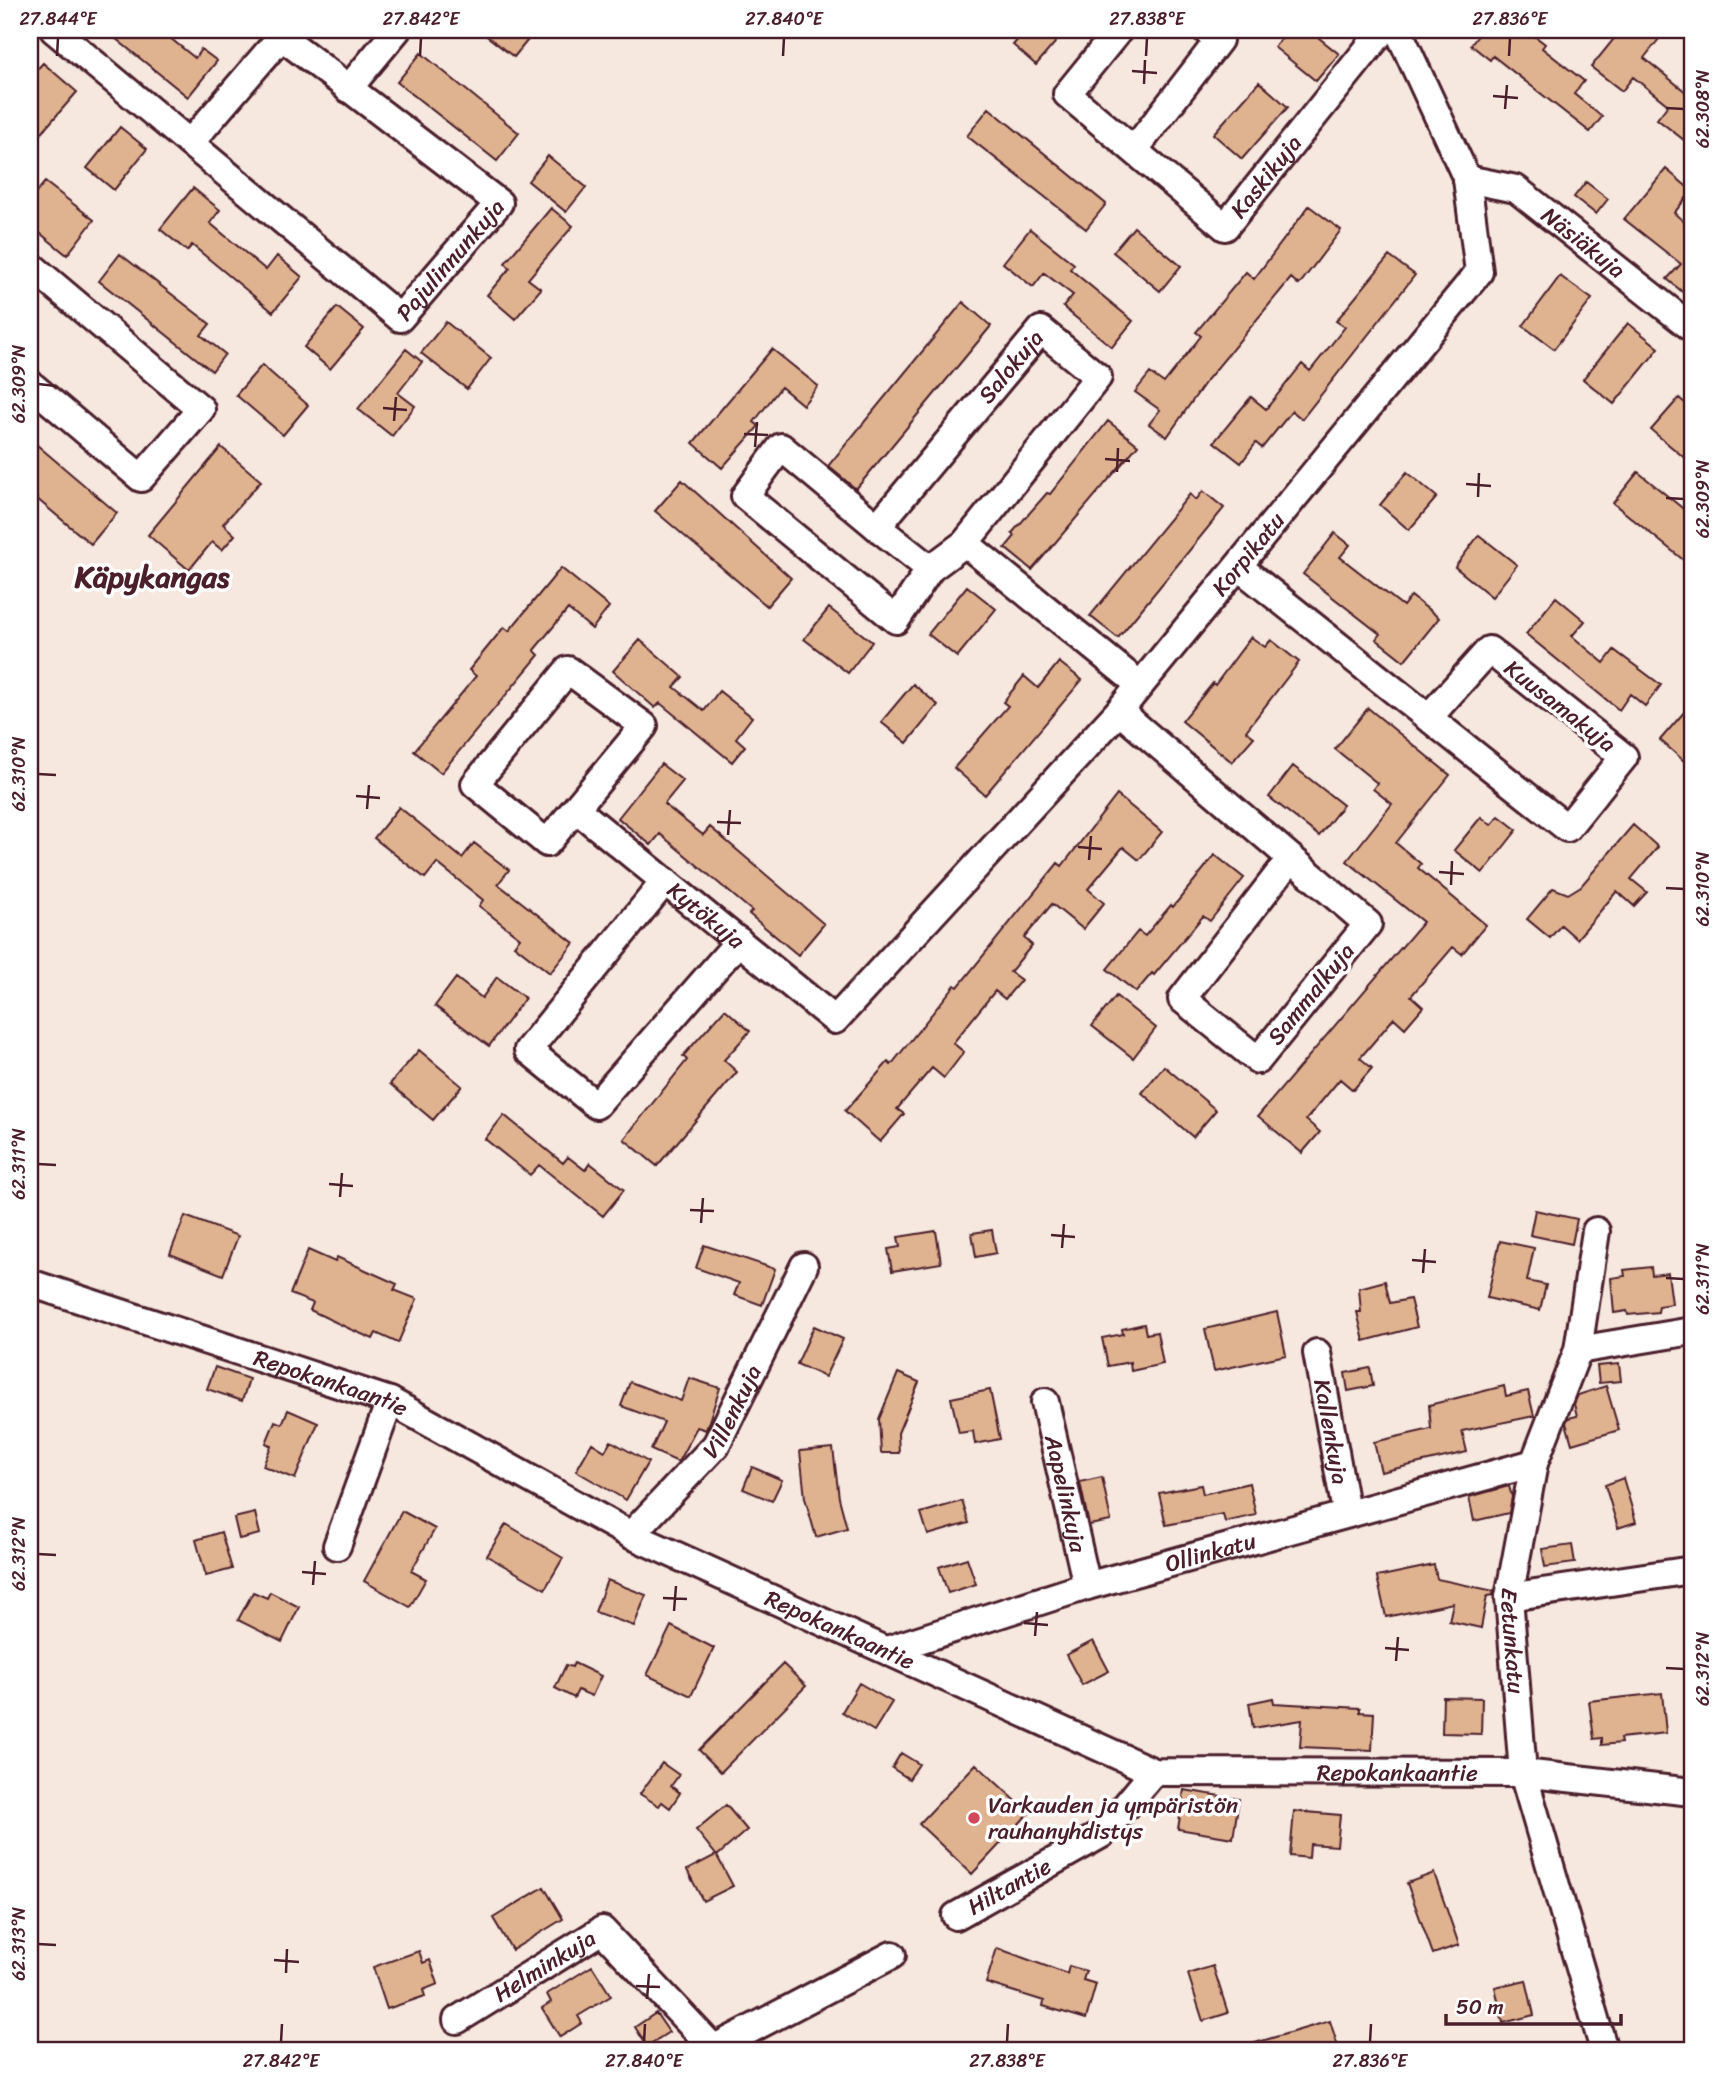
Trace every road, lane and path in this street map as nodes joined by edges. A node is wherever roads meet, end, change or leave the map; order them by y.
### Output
1 (54, 30) edge
2 (397, 30) edge
3 (1119, 30) edge
4 (1206, 30) edge
5 (1383, 30) edge
6 (1398, 30) edge
7 (285, 33) edge
8 (348, 89) junction
9 (190, 143) junction
10 (1135, 149) junction
11 (1467, 179) junction
12 (33, 273) edge
13 (1692, 328) edge
14 (30, 384) edge
15 (877, 527) junction
16 (965, 543) junction
17 (1239, 567) junction
18 (930, 569) junction
19 (1140, 685) junction
20 (1119, 710) junction
21 (1429, 718) junction
22 (576, 809) junction
23 (1291, 858) junction
24 (665, 881) junction
25 (739, 941) junction
26 (835, 1020) joint
27 (1596, 1231) dead end
28 (804, 1266) dead end
29 (30, 1283) edge
30 (1692, 1331) edge
31 (1578, 1350) junction
32 (1317, 1353) dead end
33 (390, 1401) junction
34 (1045, 1402) dead end
35 (1534, 1463) junction
36 (1346, 1512) junction
37 (631, 1535) junction
38 (337, 1546) dead end
39 (1692, 1570) edge
40 (1087, 1586) junction
41 (1509, 1597) junction
42 (887, 1650) junction
43 (1154, 1772) junction
44 (1523, 1773) junction
45 (1692, 1792) edge
46 (956, 1916) dead end
47 (892, 1955) dead end
48 (457, 2020) dead end
49 (712, 2049) edge
50 (1604, 2050) edge

1 - 9 street, Pajulinnunkuja
2 - 8 street
3 - 10 street, Kaskikuja
4 - 10 street
5 - 10 street, Kaskikuja
6 - 11 street, Korpikatu
7 - 8 street, Pajulinnunkuja
7 - 9 street, Pajulinnunkuja
8 - 9 street, Pajulinnunkuja
11 - 13 street, Näsiäkuja
11 - 17 street, Korpikatu
12 - 14 street
15 - 16 street, Salokuja
15 - 18 street, Salokuja
15 - 18 street, Salokuja
16 - 18 street, Salokuja
16 - 19 street
17 - 19 street, Korpikatu
17 - 21 street, Kuusamakuja
19 - 20 street, Korpikatu
20 - 23 street, Sammalkuja
20 - 26 street, Korpikatu
21 - 21 street, Kuusamakuja
22 - 22 street
22 - 24 street, Kytökuja
23 - 23 street, Sammalkuja
24 - 25 street, Kytökuja
24 - 25 street
25 - 26 street, Kytökuja
27 - 31 street, Eetunkatu
28 - 37 street, Villenkuja
29 - 33 street, Repokankaantie
30 - 31 street
31 - 35 street, Eetunkatu
32 - 36 street, Kallenkuja
33 - 37 street, Repokankaantie
33 - 38 street
34 - 40 street, Aapelinkuja
35 - 36 street, Ollinkatu
35 - 41 street, Eetunkatu
36 - 40 street, Ollinkatu
37 - 42 street, Repokankaantie
39 - 41 street
40 - 42 street, Ollinkatu
41 - 44 street, Eetunkatu
42 - 43 street, Repokankaantie
43 - 44 street, Repokankaantie
43 - 46 street, Hiltantie
44 - 45 street, Repokankaantie
44 - 50 street, Eetunkatu
47 - 49 street
48 - 49 street, Helminkuja

